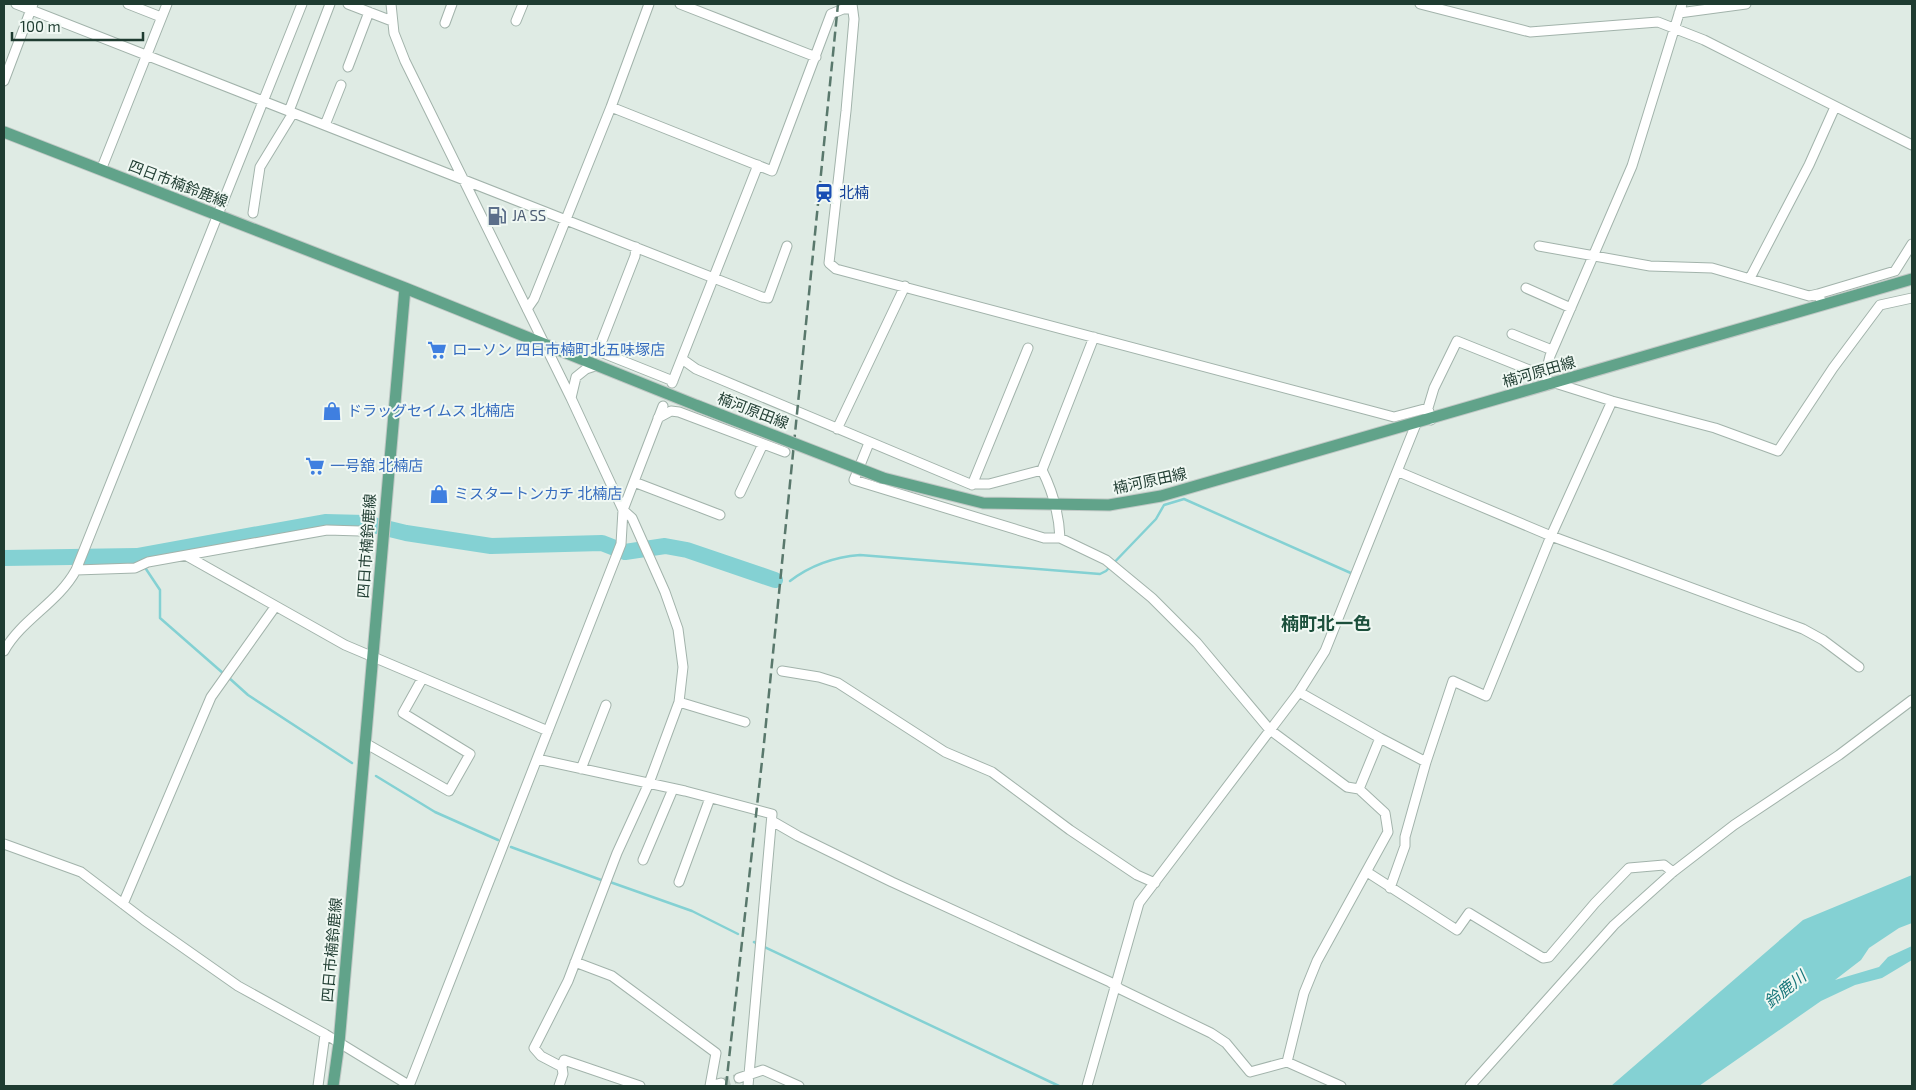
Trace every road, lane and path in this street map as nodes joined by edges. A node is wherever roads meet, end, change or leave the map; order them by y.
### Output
1 (16, 4) edge
2 (128, 4) edge
3 (166, 4) edge
4 (302, 4) edge
5 (330, 4) edge
6 (348, 4) edge
7 (390, 4) edge
8 (452, 4) edge
9 (523, 4) edge
10 (649, 4) edge
11 (680, 4) edge
12 (1420, 4) edge
13 (1682, 4) edge
14 (1746, 4) edge
15 (1438, 6) edge
16 (32, 7) edge
17 (852, 7) edge
18 (370, 12) junction
19 (1679, 13) junction
20 (161, 17) junction
21 (392, 21) junction
22 (516, 21) dead end
23 (445, 23) dead end
24 (1675, 28) junction
25 (147, 55) junction
26 (816, 57) junction
27 (348, 67) dead end
28 (4, 81) edge
29 (341, 85) dead end
30 (264, 101) junction
31 (611, 106) junction
32 (1835, 107) junction
33 (291, 112) junction
34 (325, 125) junction
35 (4, 132) edge
36 (1912, 145) edge
37 (758, 165) junction
38 (101, 170) junction
39 (463, 180) junction
40 (253, 213) dead end
41 (218, 216) junction
42 (566, 220) junction
43 (1912, 244) edge
44 (787, 246) dead end
45 (1539, 246) dead end
46 (636, 247) junction
47 (1593, 255) junction
48 (713, 278) junction
49 (1750, 278) junction
50 (1912, 279) edge
51 (905, 286) junction
52 (405, 288) junction
53 (1526, 288) dead end
54 (1818, 294) junction
55 (1912, 298) edge
56 (1823, 305) junction
57 (1571, 308) junction
58 (527, 309) junction
59 (1512, 334) dead end
60 (1094, 337) junction
61 (545, 346) junction
62 (1028, 348) dead end
63 (1552, 350) junction
64 (682, 359) junction
65 (598, 365) junction
66 (1532, 371) dead end
67 (1551, 384) junction
68 (571, 398) junction
69 (1612, 401) junction
70 (663, 406) dead end
71 (1428, 408) junction
72 (658, 418) junction
73 (1432, 420) junction
74 (1416, 424) junction
75 (837, 429) junction
76 (869, 443) junction
77 (763, 444) junction
78 (785, 452) dead end
79 (1042, 470) junction
80 (1398, 472) junction
81 (634, 482) junction
82 (972, 485) junction
83 (740, 493) dead end
84 (1055, 505) junction
85 (623, 510) junction
86 (720, 515) dead end
87 (360, 531) dead end
88 (1551, 536) junction
89 (1060, 538) junction
90 (187, 556) junction
91 (77, 568) junction
92 (275, 608) junction
93 (4, 651) edge
94 (373, 657) junction
95 (1859, 667) dead end
96 (782, 671) dead end
97 (422, 679) junction
98 (1299, 692) junction
99 (1912, 700) edge
100 (679, 702) junction
101 (606, 705) dead end
102 (745, 722) dead end
103 (1270, 730) junction
104 (548, 731) junction
105 (1380, 738) junction
106 (366, 743) junction
107 (537, 759) junction
108 (1426, 762) junction
109 (581, 768) junction
110 (649, 783) junction
111 (673, 789) junction
112 (1359, 789) junction
113 (710, 798) junction
114 (772, 821) junction
115 (1388, 832) junction
116 (1405, 837) junction
117 (4, 844) edge
118 (644, 860) dead end
119 (1367, 872) junction
120 (1673, 872) junction
121 (679, 882) dead end
122 (1155, 882) junction
123 (1390, 888) junction
124 (123, 904) junction
125 (575, 962) junction
126 (1115, 986) junction
127 (325, 1034) junction
128 (338, 1043) junction
129 (1287, 1062) junction
130 (562, 1067) junction
131 (749, 1076) junction
132 (739, 1078) tunnel mouth
133 (721, 1083) dead end
134 (318, 1086) edge
135 (333, 1086) edge
136 (409, 1086) edge
137 (559, 1086) edge
138 (640, 1086) edge
139 (710, 1086) edge
140 (748, 1086) edge
141 (799, 1086) edge
142 (1087, 1086) edge
143 (1341, 1086) edge
144 (1470, 1086) edge

1 - 16 street
2 - 20 street
3 - 20 street
4 - 30 street
5 - 33 street
6 - 18 street
7 - 21 street
8 - 23 street
9 - 22 street
10 - 31 street
11 - 26 street
12 - 15 street
13 - 19 street
14 - 19 street
15 - 24 street
16 - 25 street
16 - 28 street
17 - 26 street
17 - 51 street
18 - 21 street
18 - 27 street
19 - 24 street
20 - 25 street
21 - 39 street
24 - 32 street
24 - 47 street
25 - 30 street
25 - 38 street
26 - 37 street
29 - 34 street
30 - 33 street
30 - 41 street
31 - 37 street
31 - 42 street
32 - 36 street
32 - 49 street
33 - 34 street
33 - 40 street
34 - 39 street
35 - 38 main road, 四日市楠鈴鹿線
37 - 48 street
38 - 41 main road, 四日市楠鈴鹿線
39 - 42 street
39 - 58 street
41 - 52 main road, 四日市楠鈴鹿線
41 - 91 street
42 - 46 street
42 - 58 street
43 - 54 street
44 - 48 street
45 - 47 street
46 - 48 street
46 - 64 street
47 - 49 street
47 - 57 street
48 - 64 street
49 - 54 street
50 - 56 main road, 楠河原田線
51 - 60 street
51 - 75 street
52 - 61 main road, 楠河原田線
52 - 94 main road, 四日市楠鈴鹿線
53 - 57 street
54 - 56 street
55 - 69 street
56 - 67 main road, 楠河原田線
57 - 63 street
58 - 61 street
59 - 63 street
60 - 71 street
60 - 79 street
61 - 65 main road, 楠河原田線
61 - 68 street
62 - 82 street
63 - 67 street
64 - 75 street
65 - 68 street
65 - 84 main road, 楠河原田線, bridge
66 - 71 street
67 - 69 street
67 - 73 main road, 楠河原田線
68 - 85 street
69 - 88 street
70 - 72 street
71 - 73 street
72 - 77 street
72 - 81 street
73 - 74 main road, 楠河原田線
74 - 80 street
74 - 84 main road, 楠河原田線
75 - 76 street
76 - 82 street
76 - 89 street
77 - 78 street
77 - 83 street
79 - 82 street
79 - 84 street
80 - 88 street
80 - 98 street
81 - 85 street
81 - 86 street
84 - 89 street
85 - 100 street
85 - 104 street
87 - 90 street
88 - 95 street
88 - 108 street
89 - 103 street
90 - 91 street
90 - 92 street
91 - 93 street
92 - 94 street
92 - 124 street
94 - 97 street
94 - 106 main road, 四日市楠鈴鹿線
96 - 122 street
97 - 104 street
97 - 106 street
98 - 103 street
98 - 105 street
99 - 120 street
100 - 102 street
100 - 110 street
101 - 109 street
103 - 112 street
103 - 122 street
104 - 107 street
105 - 108 street
105 - 112 street
106 - 128 main road, 四日市楠鈴鹿線
107 - 109 street
107 - 136 street
108 - 116 street
109 - 110 street
110 - 111 street
110 - 125 street
111 - 113 street
111 - 118 street
112 - 115 street
113 - 114 street
113 - 121 street
114 - 126 street
114 - 131 street
115 - 116 street
115 - 119 street
116 - 123 street
117 - 124 street
119 - 123 street
119 - 129 street
120 - 123 street
120 - 144 street
122 - 126 street
124 - 127 street
125 - 130 street
125 - 139 street
126 - 129 street
126 - 142 street
127 - 128 street
127 - 134 street
128 - 135 main road, 四日市楠鈴鹿線
128 - 136 street
129 - 143 street
130 - 137 street
130 - 138 street
131 - 132 street
131 - 140 street
131 - 141 street
133 - 139 street

